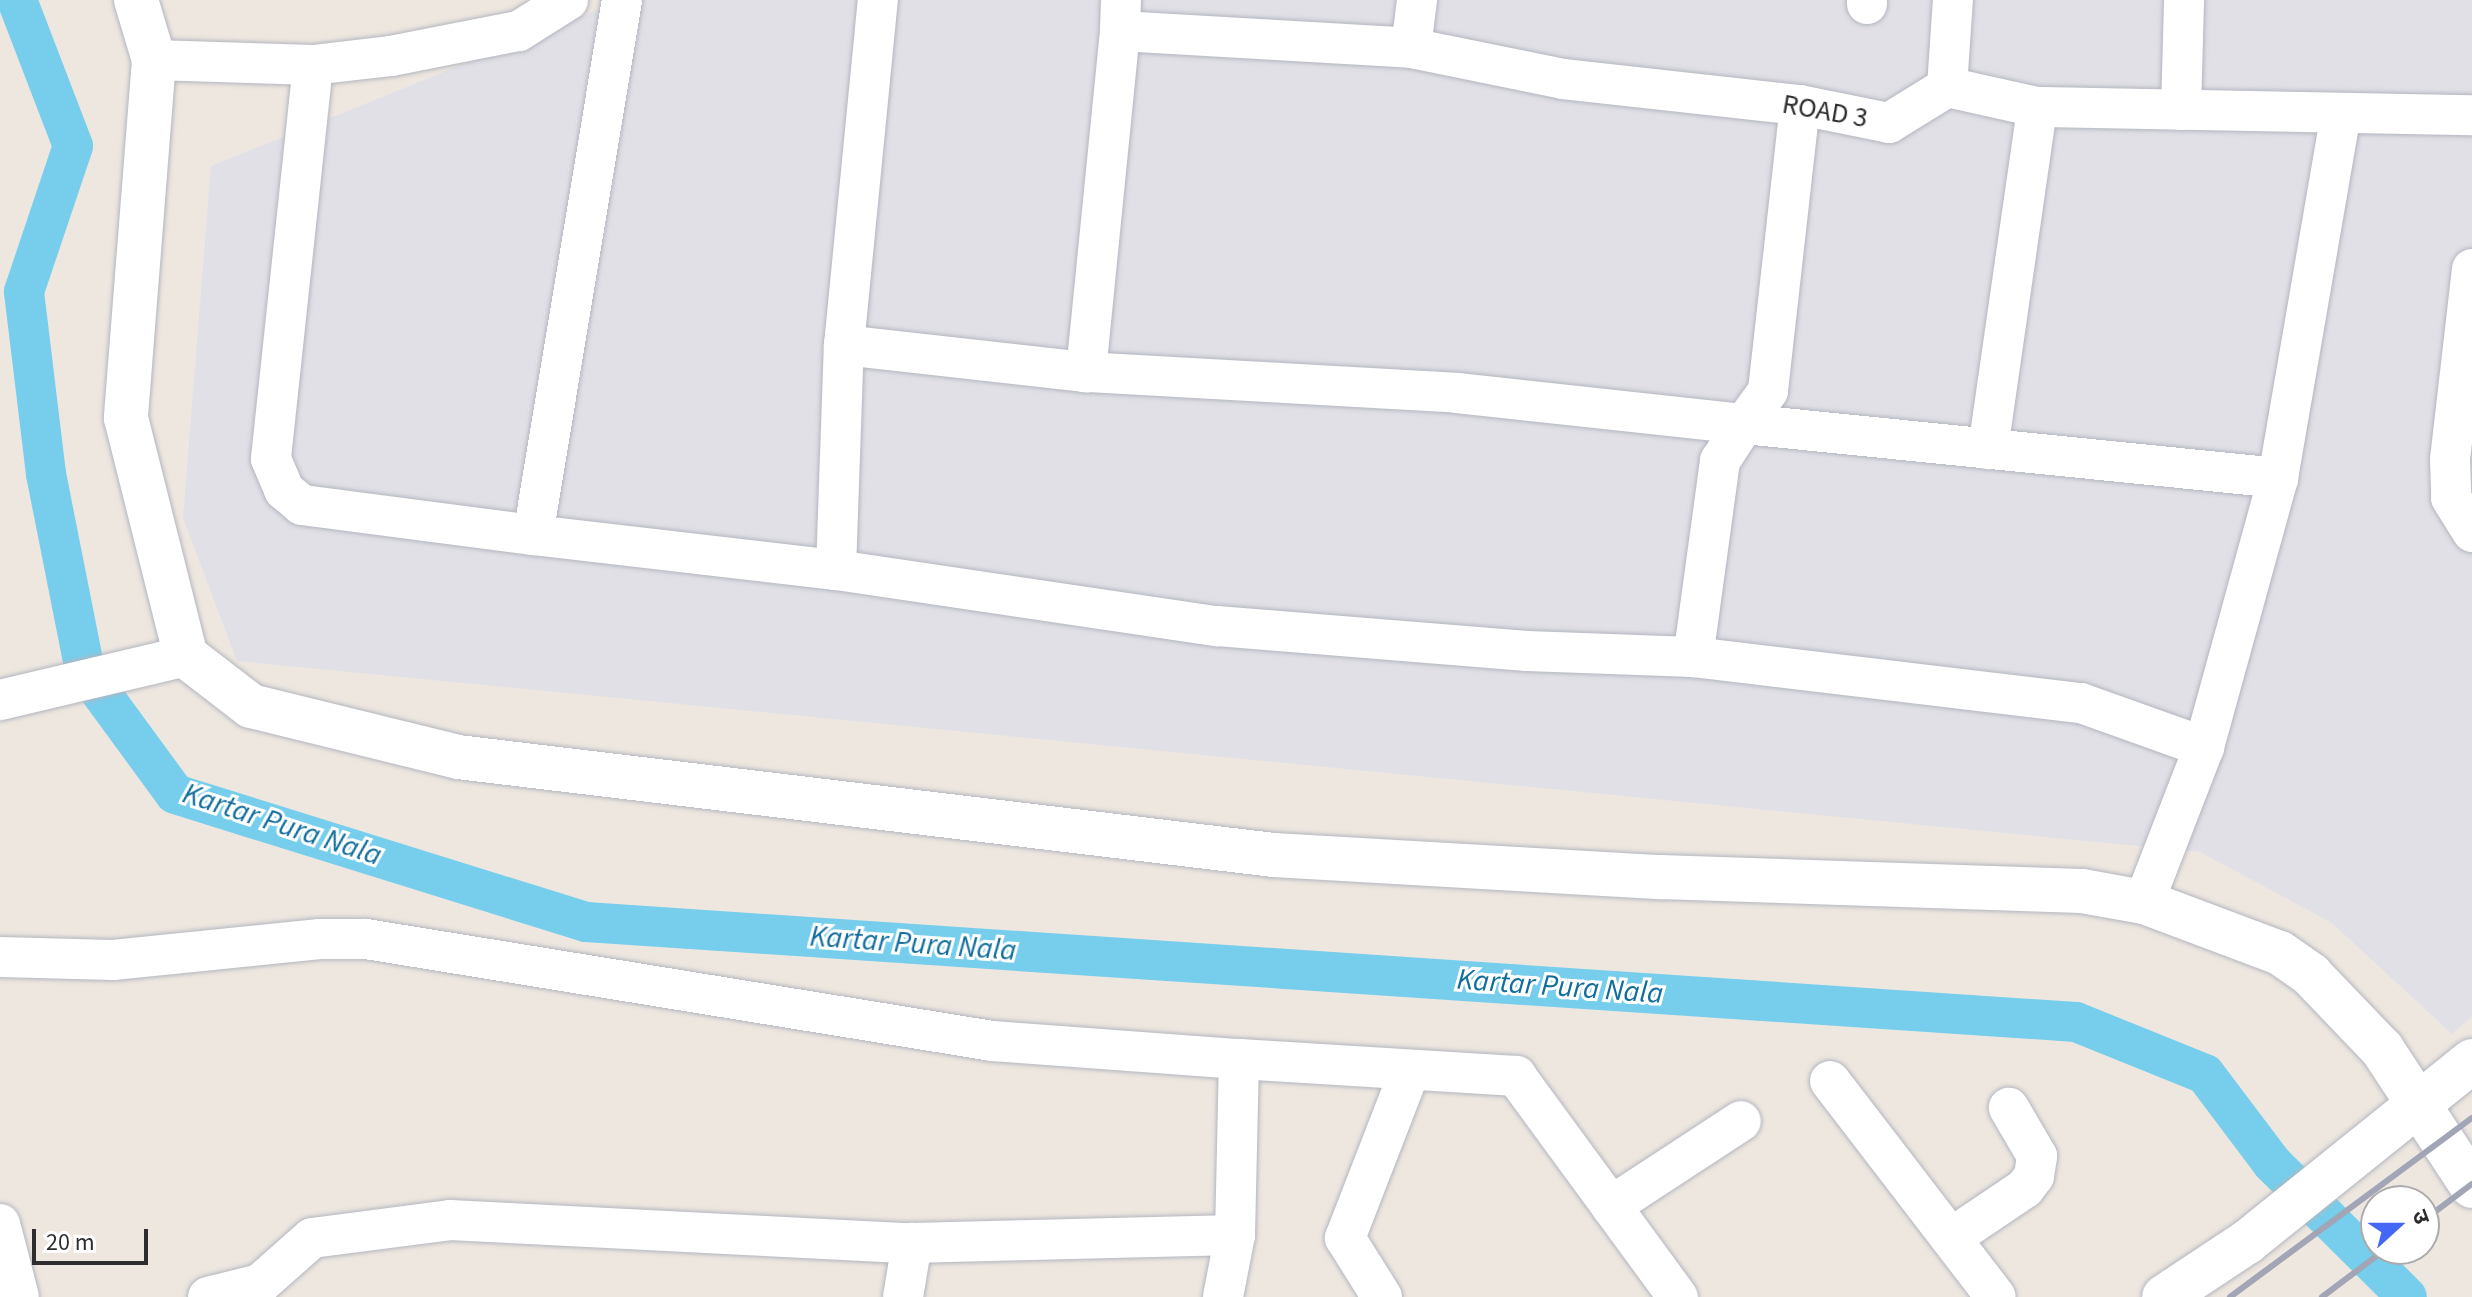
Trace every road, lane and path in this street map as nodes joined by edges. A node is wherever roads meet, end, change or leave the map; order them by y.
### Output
1 (136, 0) edge
2 (568, 0) edge
3 (622, 0) edge
4 (878, 0) edge
5 (1417, 0) edge
6 (1953, 0) edge
7 (2184, 0) edge
8 (1120, 16) edge
9 (1411, 48) junction
10 (154, 60) junction
11 (313, 65) junction
12 (1947, 87) junction
13 (1800, 105) junction
14 (2037, 107) junction
15 (2181, 110) junction
16 (2341, 114) junction
17 (2472, 115) edge
18 (2472, 269) edge
19 (844, 345) junction
20 (1086, 372) junction
21 (1744, 424) junction
22 (1988, 449) junction
23 (2278, 478) junction
24 (2472, 532) edge
25 (533, 535) junction
26 (836, 570) junction
27 (1693, 657) junction
28 (172, 661) junction
29 (2, 700) edge
30 (2204, 747) junction
31 (2144, 902) junction
32 (0, 957) edge
33 (1239, 1059) junction
34 (2472, 1061) edge
35 (1410, 1070) junction
36 (1830, 1081) dead end
37 (2009, 1108) dead end
38 (2405, 1116) junction
39 (1741, 1121) dead end
40 (2472, 1186) edge
41 (1611, 1206) junction
42 (0, 1224) edge
43 (1235, 1235) junction
44 (1951, 1238) junction
45 (912, 1243) junction
46 (19, 1297) edge
47 (208, 1297) edge
48 (903, 1297) edge
49 (1223, 1297) edge
50 (1382, 1297) edge
51 (1678, 1297) edge
52 (1996, 1297) edge
53 (2164, 1297) edge

1 - 10 street
2 - 11 street
3 - 25 street
4 - 19 street
5 - 9 street
6 - 12 street
7 - 15 street
8 - 9 street, ROAD 3
8 - 20 street
9 - 13 street, ROAD 3
10 - 11 street
10 - 28 street
11 - 25 street
12 - 13 street, ROAD 3
12 - 14 street
13 - 21 street
14 - 15 street
14 - 22 street
15 - 16 street
16 - 17 street
16 - 23 street
18 - 24 street
19 - 20 street
19 - 26 street
20 - 21 street
21 - 22 street
21 - 27 street
22 - 23 street
23 - 30 street
25 - 26 street
26 - 27 street
27 - 30 street
28 - 29 street
28 - 31 street
30 - 31 street
31 - 38 street
32 - 33 street
33 - 35 street
33 - 43 street
34 - 38 street
35 - 41 street
35 - 50 street
36 - 44 street
37 - 44 street
38 - 40 street
38 - 53 street
39 - 41 street
41 - 51 street
42 - 46 street
43 - 45 street
43 - 49 street
44 - 52 street
45 - 47 street
45 - 48 street

